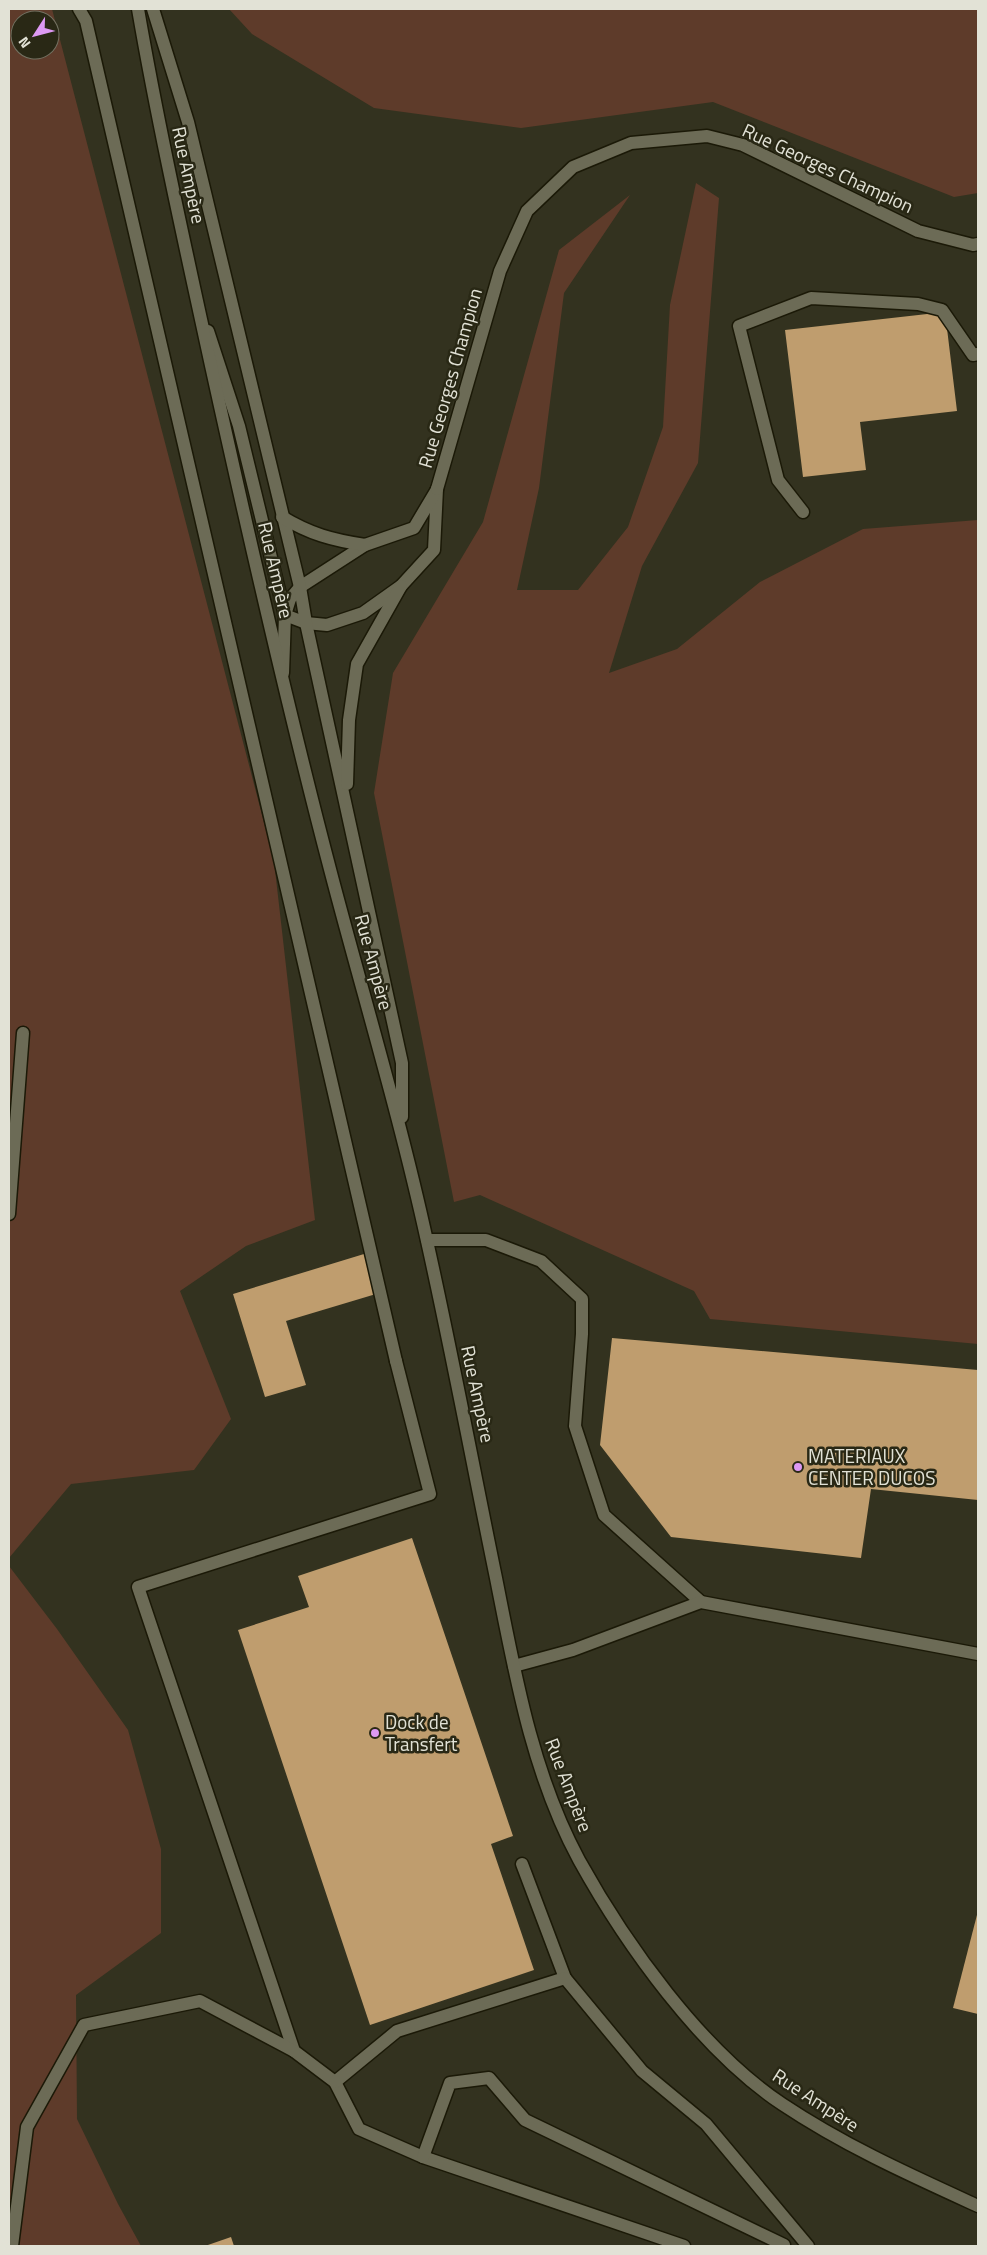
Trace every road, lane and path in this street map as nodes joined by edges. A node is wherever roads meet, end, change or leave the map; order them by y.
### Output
1 (79, 9) edge
2 (138, 9) edge
3 (153, 9) edge
4 (978, 244) edge
5 (194, 285) junction
6 (978, 354) edge
7 (437, 489) junction
8 (803, 512) dead end
9 (282, 517) junction
10 (365, 545) junction
11 (401, 586) junction
12 (300, 587) junction
13 (285, 615) junction
14 (306, 623) junction
15 (283, 683) junction
16 (347, 807) junction
17 (23, 1033) dead end
18 (401, 1134) junction
19 (9, 1214) edge
20 (427, 1240) junction
21 (701, 1602) junction
22 (978, 1654) edge
23 (514, 1666) junction
24 (522, 1864) dead end
25 (565, 1978) junction
26 (294, 2051) junction
27 (334, 2082) junction
28 (423, 2157) junction
29 (978, 2206) edge
30 (12, 2246) edge
31 (684, 2246) edge
32 (784, 2246) edge
33 (808, 2246) edge

1 - 26 main road
2 - 5 main road, Rue Ampère
3 - 9 main road, Rue Ampère
4 - 7 main road, Rue Georges Champion
5 - 13 main road, Rue Georges Champion
5 - 15 main road, Rue Ampère
6 - 8 main road
7 - 10 main road, Rue Georges Champion
7 - 11 main road, Rue Georges Champion
9 - 10 main road
9 - 12 main road, Rue Ampère
10 - 12 main road, Rue Georges Champion
11 - 14 main road, Rue Georges Champion
11 - 16 main road
12 - 13 main road, Rue Georges Champion
12 - 14 main road, Rue Ampère
13 - 14 main road, Rue Georges Champion
13 - 15 main road, Rue Georges Champion
14 - 16 main road, Rue Ampère
15 - 18 main road, Rue Ampère
16 - 18 main road, Rue Ampère
17 - 19 main road
18 - 20 main road, Rue Ampère
20 - 21 main road
20 - 23 main road, Rue Ampère
21 - 22 main road
21 - 23 main road
23 - 29 main road, Rue Ampère
24 - 25 main road
25 - 27 main road
25 - 33 main road
26 - 27 main road
26 - 30 main road
27 - 28 main road
28 - 31 main road
28 - 32 main road

